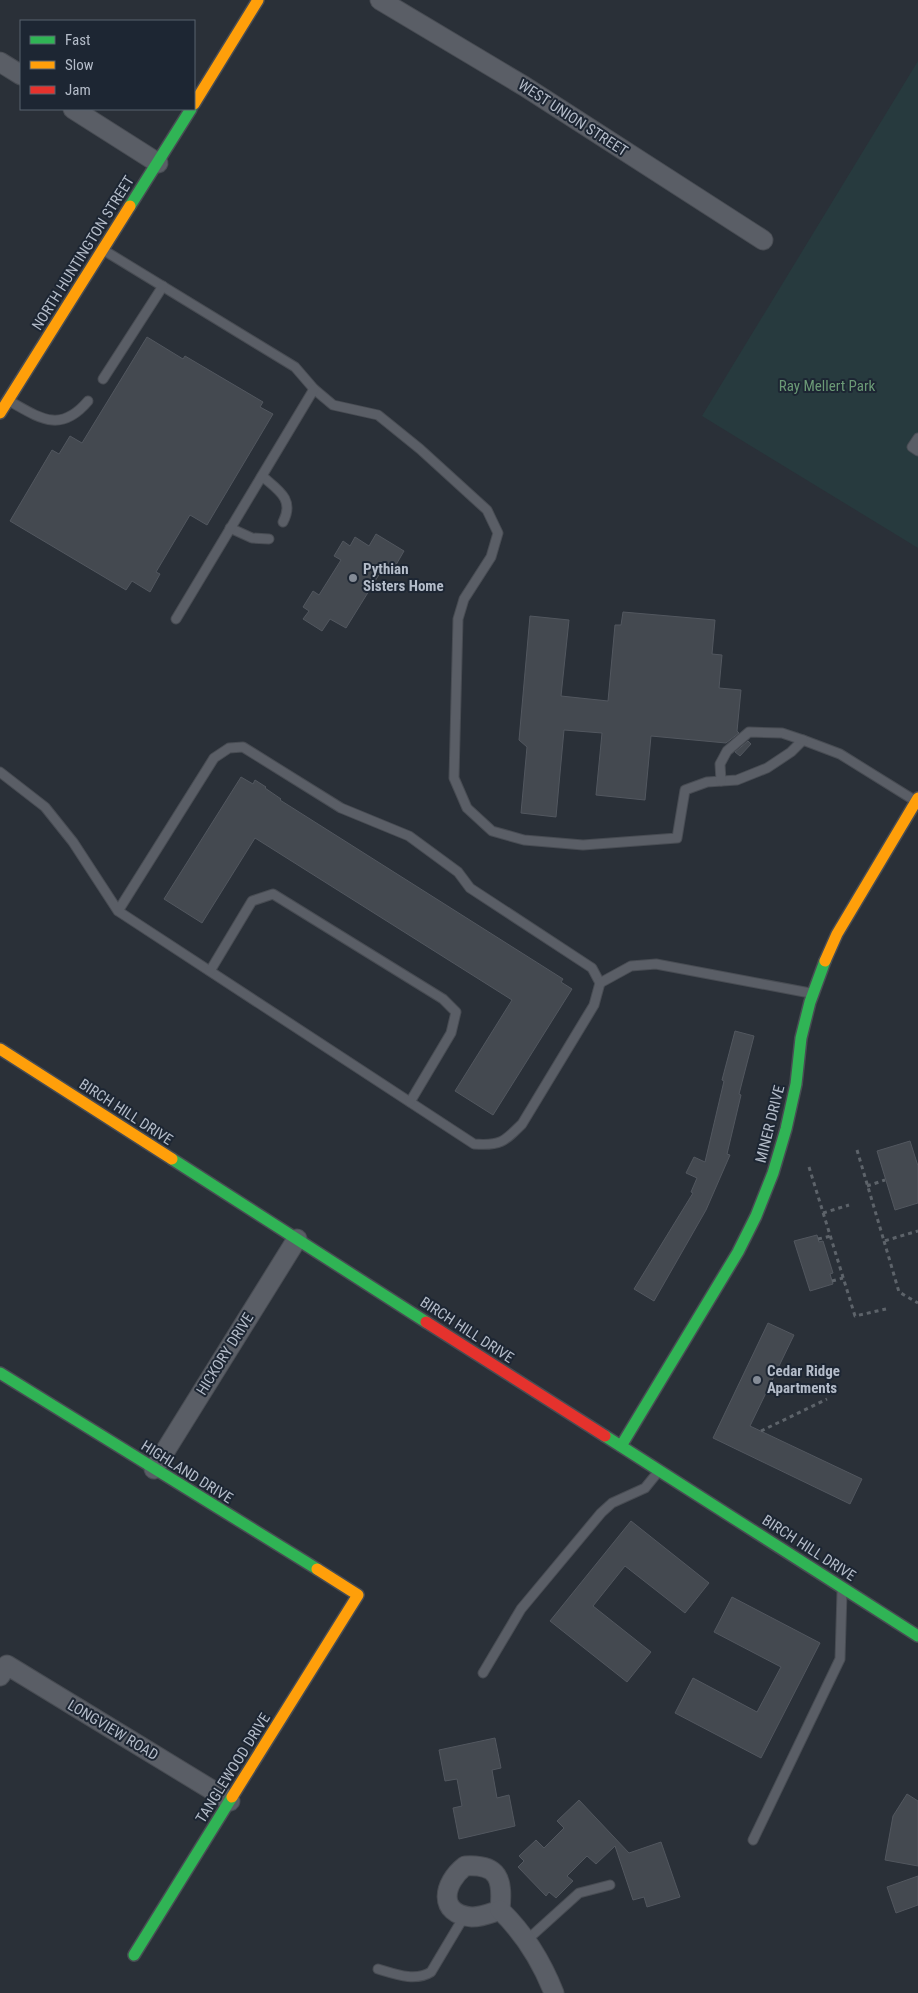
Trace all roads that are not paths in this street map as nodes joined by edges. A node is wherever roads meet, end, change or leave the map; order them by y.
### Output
1 (258, 0) edge
2 (380, 0) edge
3 (0, 62) edge
4 (20, 75) edge
5 (195, 102) edge
6 (75, 110) edge
7 (190, 110) edge
8 (158, 163) junction
9 (763, 240) dead end
10 (103, 250) junction
11 (163, 286) junction
12 (103, 379) dead end
13 (314, 389) junction
14 (88, 401) dead end
15 (3, 403) edge
16 (918, 438) edge
17 (918, 451) edge
18 (262, 476) junction
19 (283, 522) dead end
20 (230, 528) junction
21 (269, 539) dead end
22 (176, 619) dead end
23 (803, 740) junction
24 (0, 772) edge
25 (721, 781) junction
26 (917, 800) edge
27 (118, 911) junction
28 (210, 971) junction
29 (600, 983) junction
30 (813, 994) junction
31 (0, 1049) edge
32 (410, 1102) junction
33 (297, 1239) junction
34 (0, 1373) edge
35 (621, 1446) junction
36 (154, 1469) junction
37 (659, 1470) junction
38 (842, 1587) junction
39 (358, 1596) joint
40 (918, 1636) edge
41 (483, 1672) dead end
42 (0, 1676) edge
43 (230, 1801) junction
44 (753, 1840) dead end
45 (610, 1885) dead end
46 (500, 1910) junction
47 (465, 1915) junction
48 (527, 1940) junction
49 (134, 1955) dead end
50 (378, 1969) dead end
51 (554, 1993) edge

1 - 5 street
2 - 9 street, WEST UNION STREET
3 - 4 street
6 - 8 street
7 - 8 street, NORTH HUNTINGTON STREET
8 - 10 street, NORTH HUNTINGTON STREET
10 - 11 lane
10 - 15 street, NORTH HUNTINGTON STREET
11 - 12 lane
11 - 13 lane
13 - 18 lane
13 - 25 lane
14 - 15 lane
16 - 17 lane
18 - 19 lane
18 - 20 lane
20 - 21 lane
20 - 22 lane
23 - 25 lane
23 - 25 lane
23 - 26 lane
24 - 27 lane
26 - 30 street, MINER DRIVE
27 - 28 lane
27 - 29 lane
28 - 32 lane
28 - 32 lane
29 - 30 lane
29 - 32 lane
30 - 35 street, MINER DRIVE
31 - 33 street, BIRCH HILL DRIVE
33 - 35 street, BIRCH HILL DRIVE
33 - 36 street, HICKORY DRIVE
34 - 36 street, HIGHLAND DRIVE
35 - 37 street, BIRCH HILL DRIVE
36 - 39 street, HIGHLAND DRIVE
37 - 38 street, BIRCH HILL DRIVE
37 - 41 lane
38 - 40 street, BIRCH HILL DRIVE
38 - 44 lane
39 - 43 street, TANGLEWOOD DRIVE
42 - 43 street, LONGVIEW ROAD
43 - 49 street, TANGLEWOOD DRIVE
45 - 48 lane
46 - 47 street
46 - 47 street
46 - 48 street
47 - 50 lane
48 - 51 street

